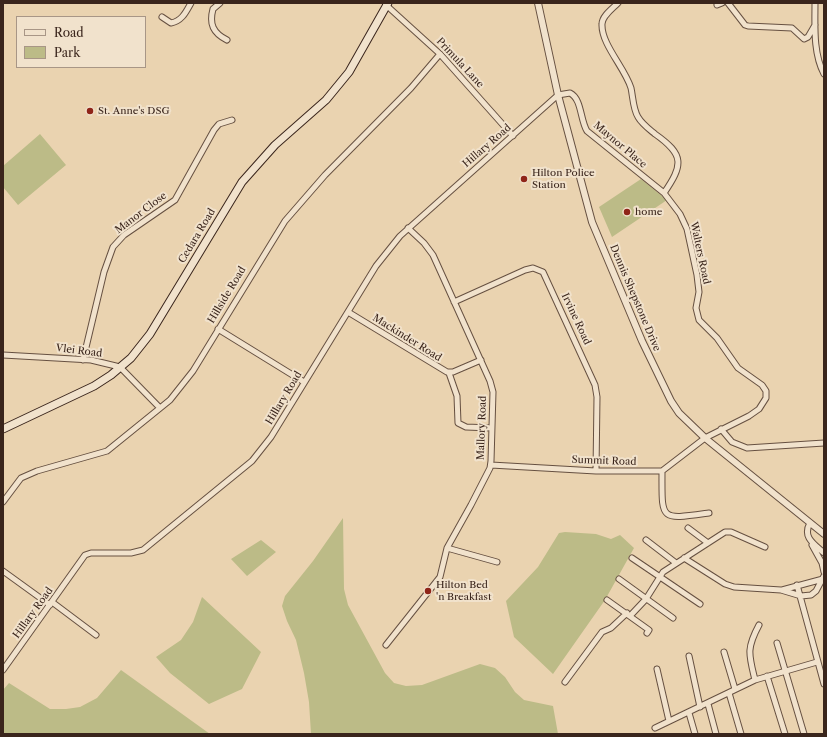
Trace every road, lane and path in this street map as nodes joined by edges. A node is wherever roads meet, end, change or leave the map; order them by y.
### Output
1 (191, 3) edge
2 (220, 3) edge
3 (538, 3) edge
4 (618, 3) edge
5 (728, 3) edge
6 (815, 3) edge
7 (389, 5) edge
8 (162, 17) dead end
9 (815, 25) junction
10 (227, 40) dead end
11 (440, 54) junction
12 (824, 74) edge
13 (558, 95) junction
14 (232, 120) dead end
15 (513, 136) junction
16 (664, 193) junction
17 (408, 228) junction
18 (454, 302) junction
19 (348, 312) junction
20 (218, 328) junction
21 (3, 355) edge
22 (83, 360) junction
23 (481, 360) junction
24 (120, 367) junction
25 (449, 372) junction
26 (304, 382) junction
27 (160, 408) junction
28 (491, 428) junction
29 (3, 429) edge
30 (721, 429) junction
31 (705, 438) junction
32 (824, 444) edge
33 (491, 465) junction
34 (596, 470) junction
35 (662, 471) junction
36 (3, 502) edge
37 (709, 513) dead end
38 (810, 523) junction
39 (688, 528) dead end
40 (824, 534) edge
41 (809, 538) junction
42 (646, 540) dead end
43 (708, 543) junction
44 (765, 547) dead end
45 (447, 548) junction
46 (824, 553) edge
47 (632, 558) dead end
48 (684, 558) junction
49 (497, 562) dead end
50 (676, 563) junction
51 (3, 571) edge
52 (824, 572) edge
53 (659, 578) junction
54 (824, 578) edge
55 (619, 579) dead end
56 (797, 585) junction
57 (781, 590) junction
58 (799, 595) junction
59 (646, 599) junction
60 (607, 600) dead end
61 (51, 603) junction
62 (700, 604) dead end
63 (628, 615) junction
64 (673, 618) dead end
65 (759, 625) dead end
66 (647, 633) dead end
67 (96, 635) dead end
68 (777, 643) dead end
69 (386, 645) dead end
70 (724, 652) dead end
71 (689, 656) dead end
72 (817, 662) junction
73 (657, 669) dead end
74 (3, 670) edge
75 (786, 672) junction
76 (767, 676) junction
77 (754, 680) junction
78 (565, 682) dead end
79 (824, 684) edge
80 (735, 689) junction
81 (729, 693) junction
82 (708, 704) junction
83 (700, 707) junction
84 (689, 713) junction
85 (669, 721) junction
86 (655, 728) dead end
87 (695, 734) edge
88 (716, 734) edge
89 (741, 734) edge
90 (785, 734) edge
91 (804, 734) edge

1 - 8 street
2 - 10 street
3 - 13 street, Dennis Shepstone Drive
4 - 16 street
5 - 9 street
6 - 9 street
7 - 11 street, Primula Lane
7 - 24 main road, Cedara Road
9 - 12 street
11 - 15 street, Primula Lane
11 - 20 street, Hillside Road
13 - 15 street, Hillary Road
13 - 16 street, Maynor Place
13 - 31 street, Dennis Shepstone Drive
14 - 22 street, Manor Close
15 - 17 street, Hillary Road
16 - 30 street, Walters Road
17 - 18 street, Mallory Road
17 - 19 street, Hillary Road
18 - 23 street, Mallory Road
18 - 34 street, Irvine Road
19 - 25 street, Mackinder Road
19 - 26 street, Hillary Road
20 - 26 street
20 - 27 street, Hillside Road
21 - 22 street, Vlei Road
22 - 24 street, Vlei Road
23 - 25 street, Mackinder Road
23 - 28 street, Mallory Road
24 - 27 street
24 - 29 main road, Cedara Road
25 - 28 street
26 - 61 street, Hillary Road
27 - 36 street, Hillside Road
28 - 33 street, Mallory Road
30 - 31 street, Walters Road
30 - 32 street
31 - 35 street
31 - 38 street, Dennis Shepstone Drive
33 - 34 street, Summit Road
33 - 45 street, Mallory Road
34 - 35 street, Summit Road
35 - 37 street
38 - 40 street, Dennis Shepstone Drive
38 - 41 street
39 - 43 street
41 - 46 street
41 - 52 street
42 - 50 street
43 - 44 street
43 - 48 street
45 - 49 street
45 - 69 street, Mallory Road
47 - 53 street
48 - 50 street
48 - 57 street
50 - 53 street
51 - 61 street
53 - 59 street
53 - 62 street
54 - 56 street
54 - 58 street
55 - 59 street
56 - 57 street
56 - 58 street
57 - 58 street
58 - 72 street
59 - 63 street
59 - 64 street
60 - 63 street
61 - 67 street
61 - 74 street, Hillary Road
63 - 66 street
63 - 78 street
65 - 77 street
68 - 75 street
70 - 80 street
71 - 83 street
72 - 75 street
72 - 79 street
73 - 85 street
75 - 76 street
75 - 91 street
76 - 77 street
76 - 90 street
77 - 80 street
80 - 81 street
81 - 82 street
81 - 89 street
82 - 83 street
82 - 88 street
83 - 84 street
84 - 85 street
84 - 87 street
85 - 86 street

